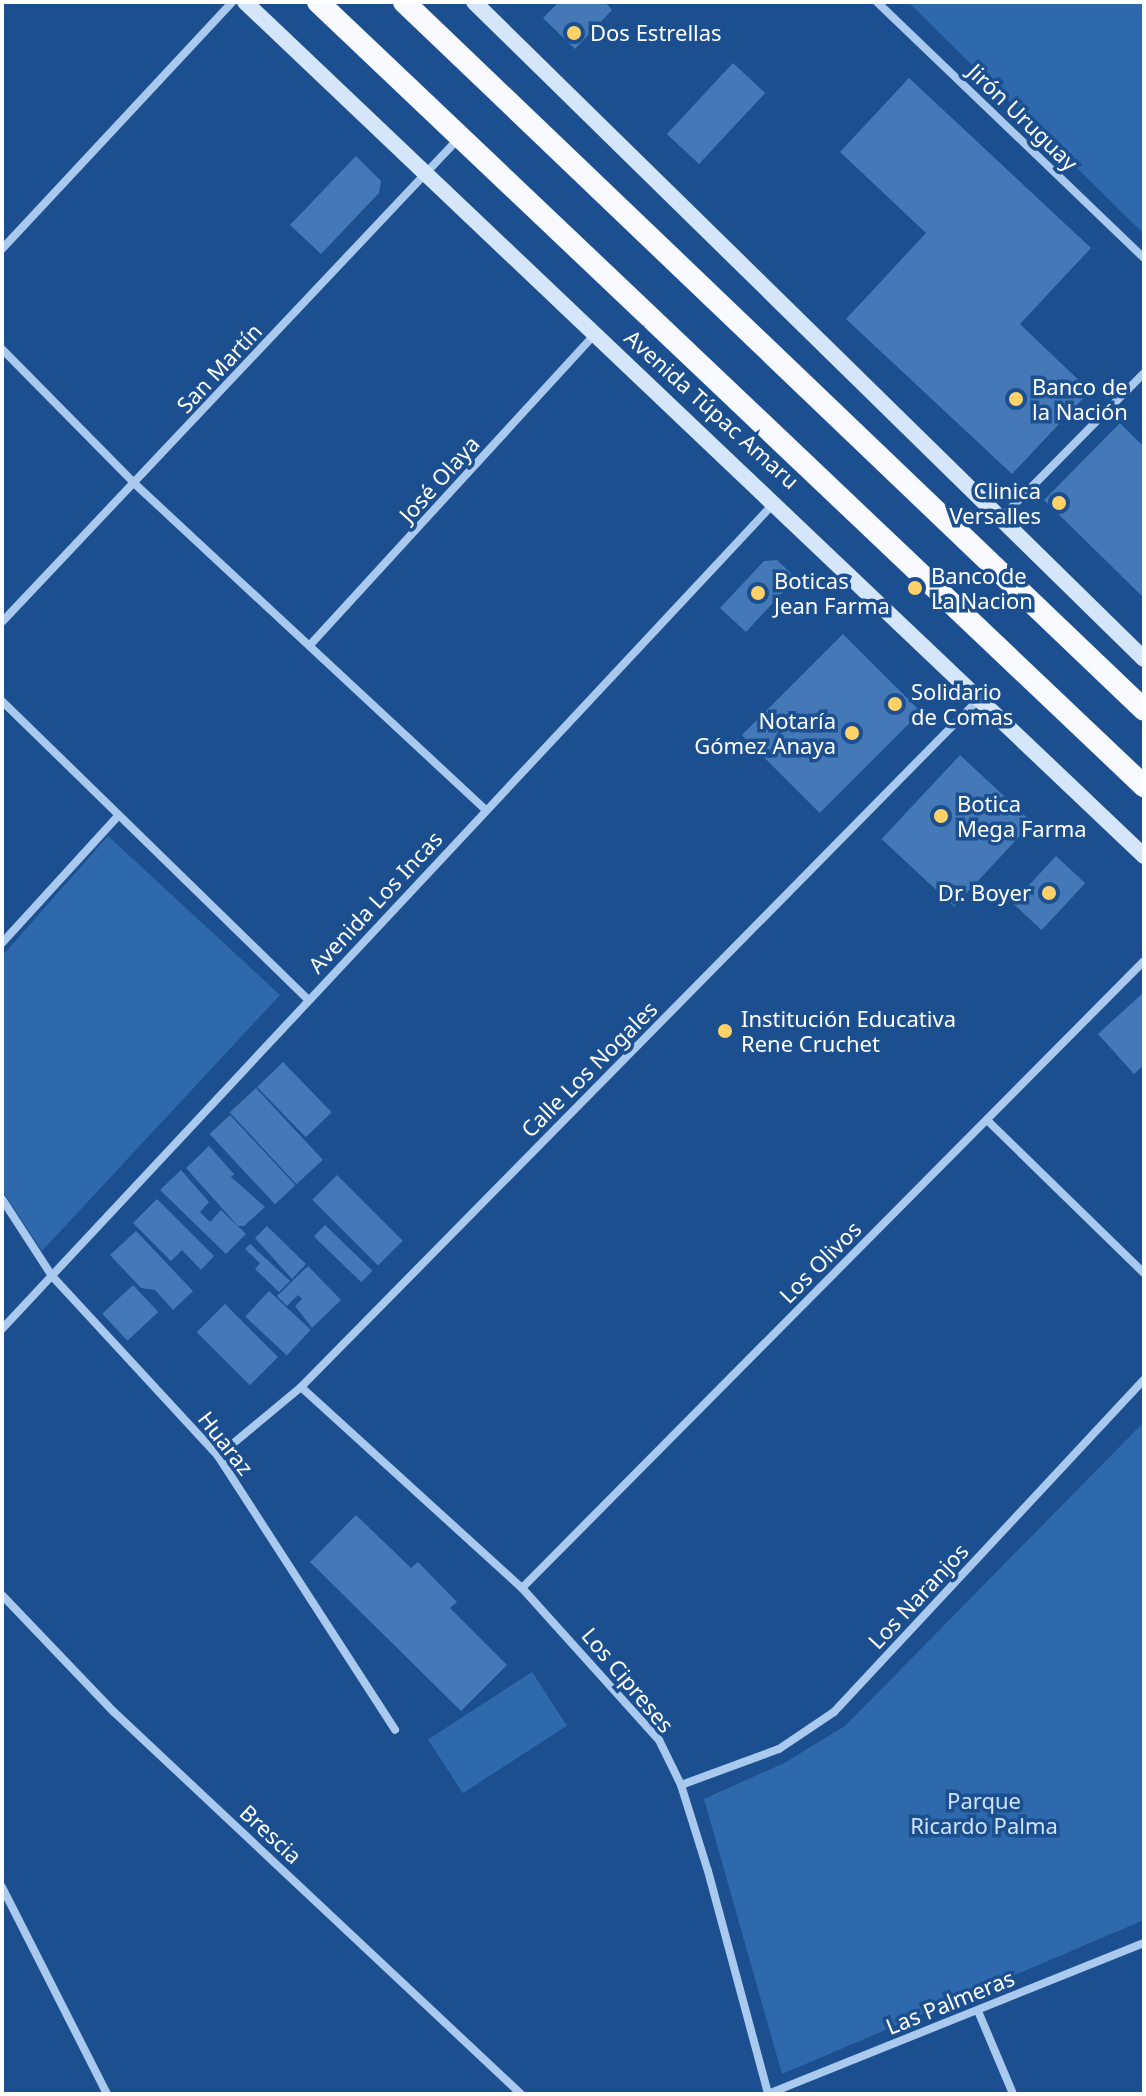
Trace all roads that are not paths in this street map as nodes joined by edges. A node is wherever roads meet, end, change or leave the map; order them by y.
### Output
1 (232, 2) edge
2 (245, 2) edge
3 (318, 2) edge
4 (404, 2) edge
5 (474, 2) edge
6 (877, 2) edge
7 (460, 137) junction
8 (423, 176) junction
9 (2, 249) edge
10 (1144, 258) edge
11 (593, 336) junction
12 (2, 349) edge
13 (1144, 373) edge
14 (135, 484) junction
15 (775, 502) junction
16 (1001, 518) junction
17 (2, 622) edge
18 (310, 645) junction
19 (1144, 659) edge
20 (979, 699) junction
21 (2, 701) edge
22 (1144, 710) edge
23 (1144, 786) edge
24 (486, 810) junction
25 (118, 816) junction
26 (1144, 856) edge
27 (2, 943) edge
28 (1144, 961) edge
29 (308, 1000) junction
30 (987, 1120) junction
31 (2, 1199) edge
32 (1144, 1273) edge
33 (52, 1276) junction
34 (2, 1329) edge
35 (1144, 1379) edge
36 (301, 1387) junction
37 (218, 1456) junction
38 (522, 1588) junction
39 (2, 1595) edge
40 (395, 1730) dead end
41 (681, 1785) junction
42 (2, 1887) edge
43 (1144, 1943) edge
44 (978, 2011) junction
45 (107, 2094) edge
46 (521, 2094) edge
47 (768, 2094) edge
48 (1013, 2094) edge

1 - 9 street
2 - 8 main road, Avenida Túpac Amaru
3 - 7 highway, Avenida Túpac Amaru
4 - 22 highway
5 - 16 main road
6 - 10 street, Jirón Uruguay
7 - 8 street, San Martín
7 - 23 highway, Avenida Túpac Amaru
8 - 11 main road, Avenida Túpac Amaru
8 - 14 street, San Martín
11 - 15 main road, Avenida Túpac Amaru
11 - 18 street, José Olaya
12 - 14 street
13 - 16 street
14 - 17 street, San Martín
14 - 18 street
15 - 20 main road, Avenida Túpac Amaru
15 - 24 street, Avenida Los Incas
16 - 19 main road
18 - 24 street
20 - 26 main road, Avenida Túpac Amaru
20 - 36 street, Calle Los Nogales
21 - 25 street
24 - 29 street, Avenida Los Incas
25 - 27 street
25 - 29 street
28 - 30 street, Los Olivos
29 - 33 street, Avenida Los Incas
30 - 32 street
30 - 38 street, Los Olivos
31 - 33 street, Huaraz
33 - 34 street, Avenida Los Incas
33 - 37 street, Huaraz
35 - 41 street, Los Naranjos
36 - 37 street, Calle Los Nogales
36 - 38 street, Los Cipreses
37 - 40 street, Huaraz
38 - 41 street, Los Cipreses
39 - 46 street, Brescia
41 - 47 street, Los Cipreses
42 - 45 street
43 - 44 street, Las Palmeras
44 - 47 street, Las Palmeras
44 - 48 street

